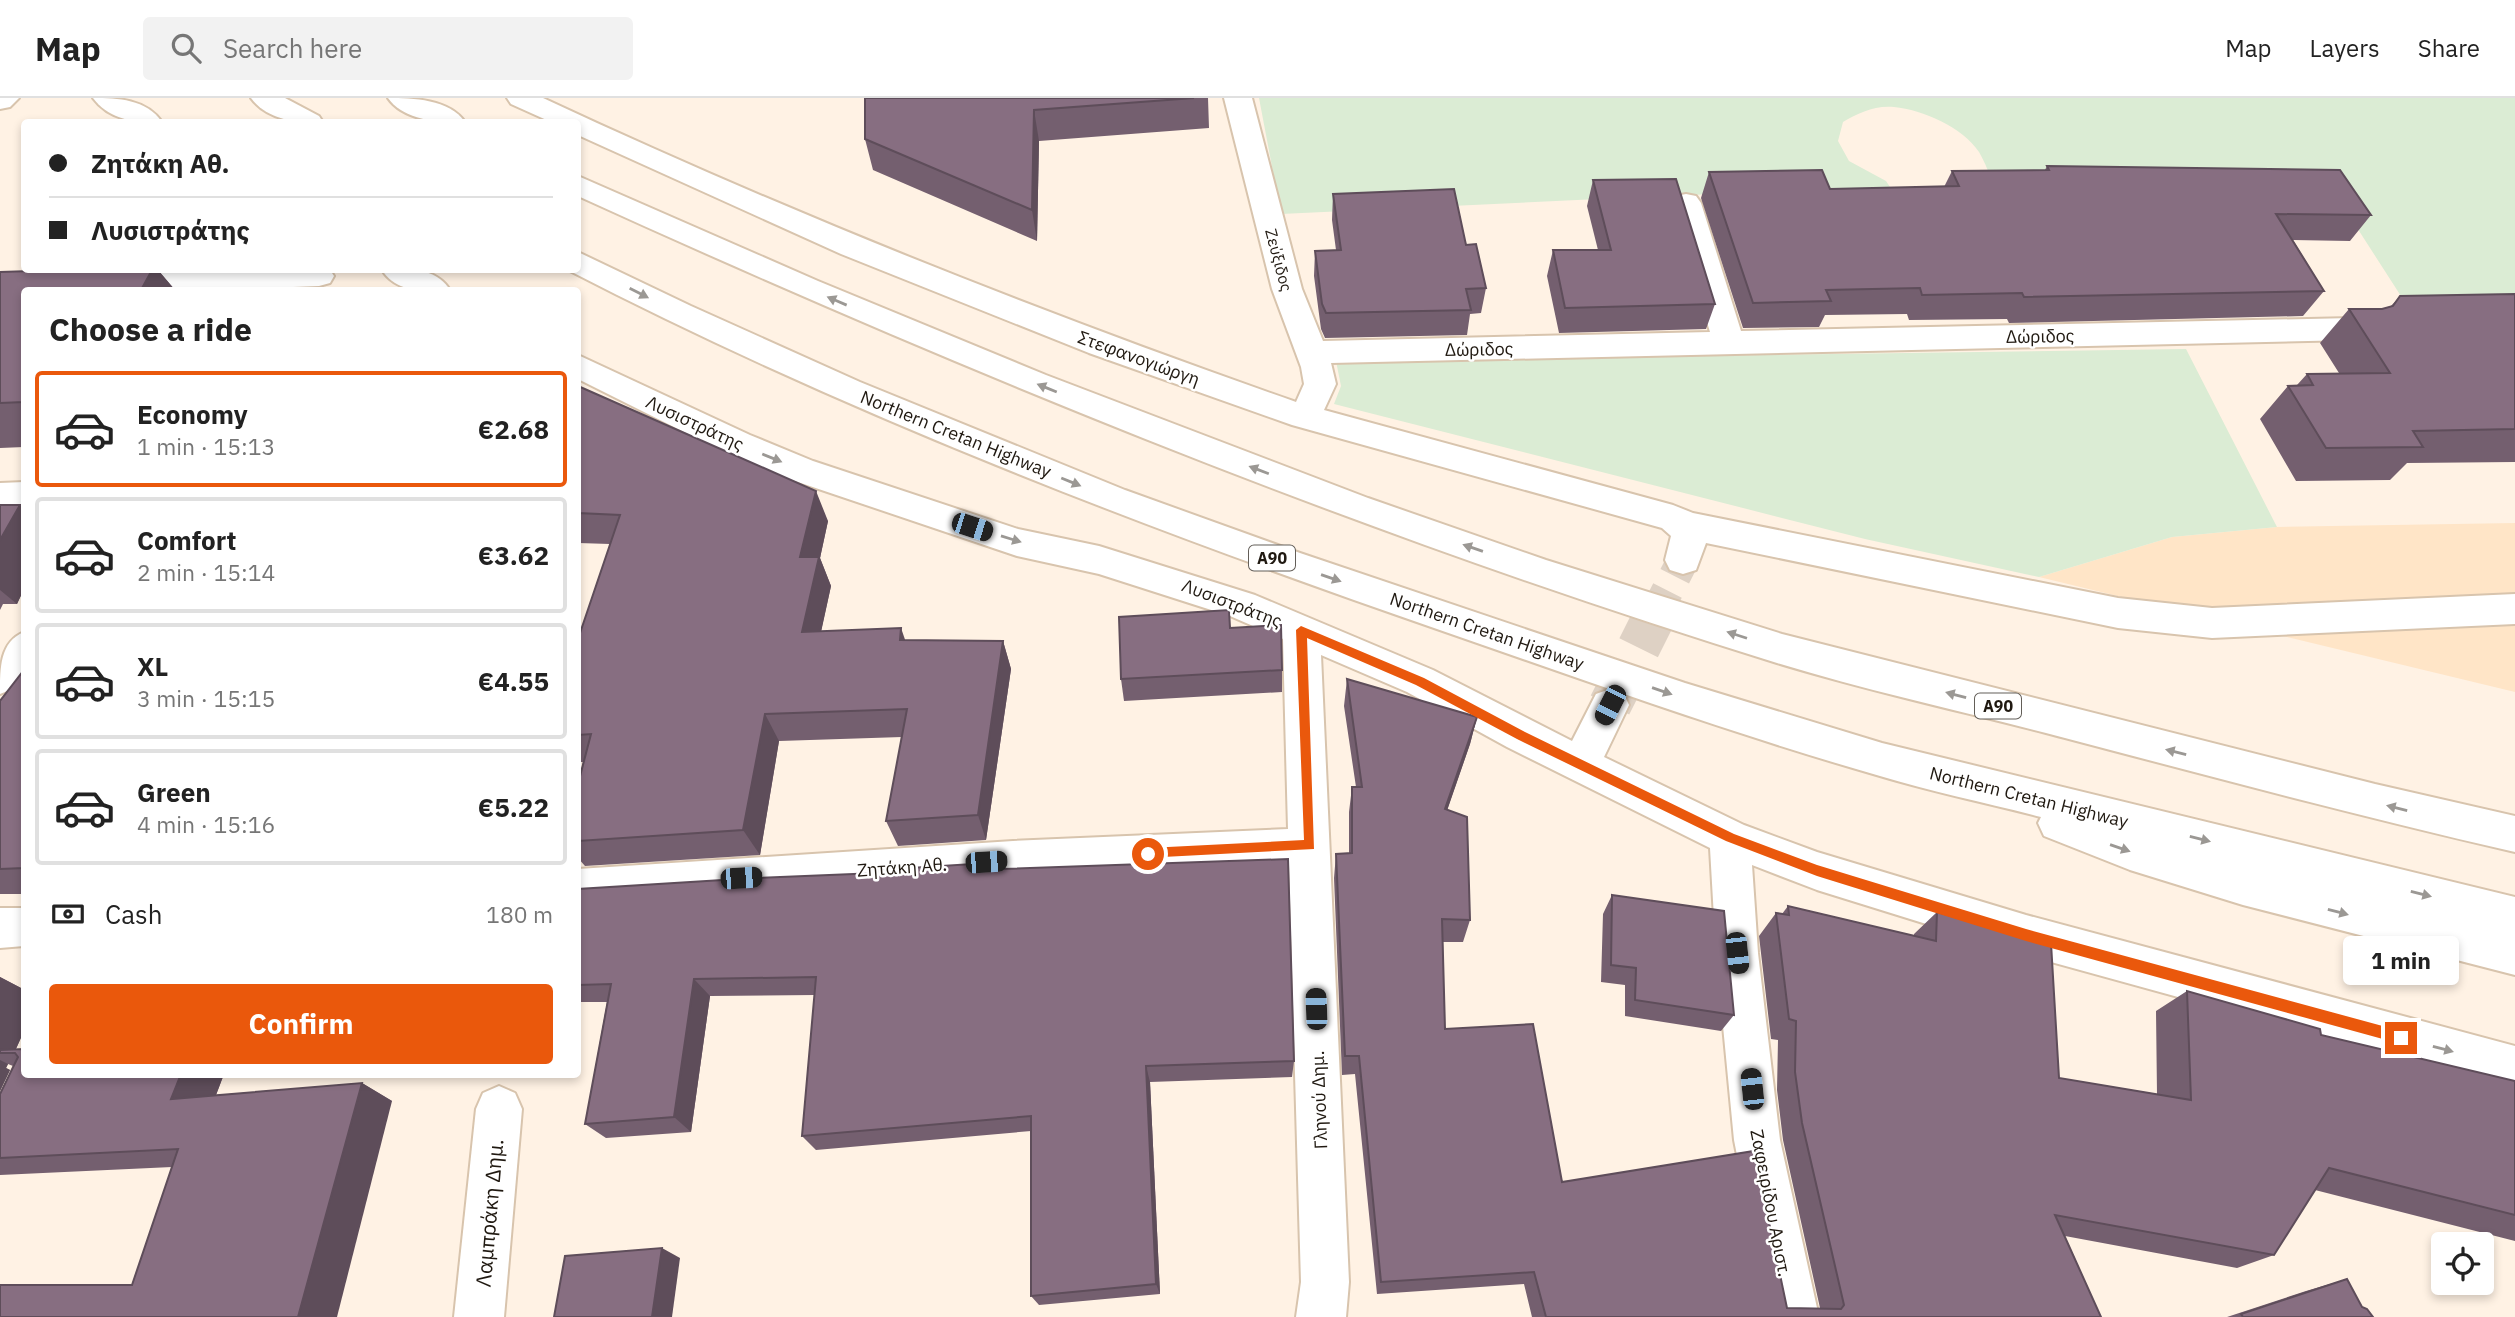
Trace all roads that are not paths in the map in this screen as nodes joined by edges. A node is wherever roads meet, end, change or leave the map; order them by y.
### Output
1 (5, 98) edge
2 (107, 98) edge
3 (265, 98) edge
4 (402, 98) edge
5 (521, 98) edge
6 (1238, 98) edge
7 (0, 101) edge
8 (143, 119) edge
9 (304, 119) edge
10 (445, 119) edge
11 (566, 119) edge
12 (581, 126) edge
13 (581, 186) edge
14 (1686, 203) edge
15 (581, 264) edge
16 (403, 273) edge
17 (317, 279) edge
18 (81, 285) edge
19 (429, 287) edge
20 (2352, 330) edge
21 (1729, 344) junction
22 (1313, 352) junction
23 (581, 367) edge
24 (1304, 417) junction
25 (21, 495) edge
26 (0, 496) edge
27 (2515, 609) edge
28 (1301, 630) junction
29 (21, 651) edge
30 (0, 677) edge
31 (1610, 705) tunnel mouth
32 (1581, 763) junction
33 (1991, 788) junction
34 (2515, 832) edge
35 (1730, 838) junction
36 (1310, 846) junction
37 (581, 888) edge
38 (2515, 916) edge
39 (21, 927) edge
40 (0, 928) edge
41 (2515, 955) edge
42 (2515, 1068) edge
43 (499, 1109) dead end
44 (480, 1317) edge
45 (1321, 1317) edge
46 (1794, 1317) edge

1 - 7 main road
2 - 8 main road
3 - 9 main road
4 - 10 main road
5 - 11 main road
6 - 22 main road, Ζεύξιδος
12 - 24 main road, Στεφανογιώργη
34 -> 13 main road, Α90
14 - 21 main road
15 -> 33 main road, Northern Cretan Highway / Α90
16 - 19 main road
17 - 18 main road
20 - 21 main road, Δώριδος
21 - 22 main road, Δώριδος
22 - 24 main road, Ζεύξιδος
23 -> 28 main road, Λυσιστράτης
24 - 27 main road, Στεφανογιώργη
25 - 26 main road
28 - 32 main road, Λυσιστράτης
28 - 36 main road, Γληνού Δημ.
29 - 30 main road
31 - 32 main road
32 - 35 main road, Λυσιστράτης
33 -> 38 main road, Northern Cretan Highway / Α90
33 -> 41 main road
35 -> 42 main road, Λυσιστράτης
35 - 46 main road, Ζαφειρίδου Αριστ.
36 - 37 main road, Ζητάκη Αθ.
36 - 45 main road, Γληνού Δημ.
39 - 40 main road
43 - 44 main road, Λαμπράκη Δημ.

